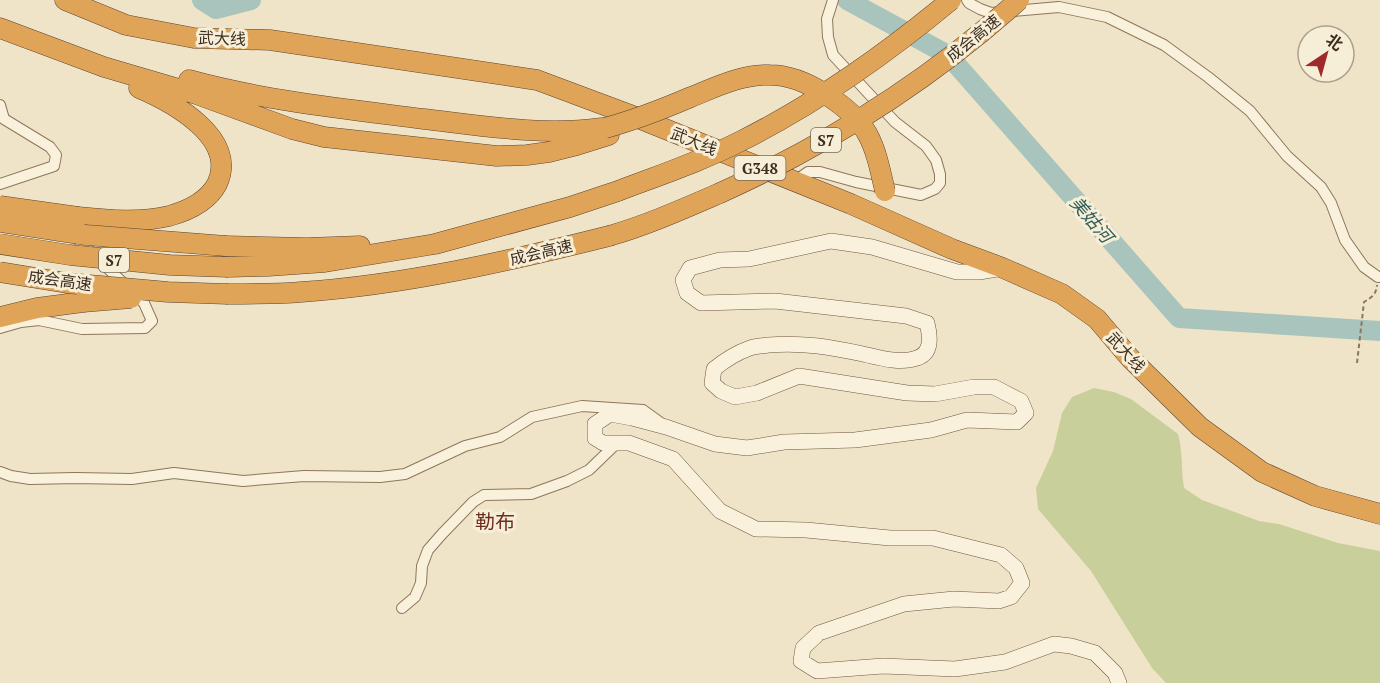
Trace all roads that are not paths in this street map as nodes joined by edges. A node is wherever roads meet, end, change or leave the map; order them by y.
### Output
1 (64, 0) edge
2 (833, 0) edge
3 (951, 0) edge
4 (967, 0) edge
5 (1019, 0) edge
6 (0, 14) edge
7 (0, 28) edge
8 (57, 51) junction
9 (0, 105) edge
10 (607, 131) junction
11 (799, 183) junction
12 (0, 184) edge
13 (0, 207) edge
14 (0, 222) edge
15 (891, 222) junction
16 (493, 229) junction
17 (0, 244) edge
18 (1003, 268) junction
19 (0, 272) edge
20 (1379, 277) edge
21 (219, 294) junction
22 (0, 317) edge
23 (0, 328) edge
24 (666, 427) junction
25 (617, 443) junction
26 (0, 472) edge
27 (1380, 514) edge
28 (402, 608) dead end
29 (1119, 683) edge

1 - 11 highway, 武大线 / G348
2 - 11 street
3 - 16 highway, 成会高速 / S7, bridge
4 - 20 street
5 - 21 highway, 成会高速 / S7, bridge
6 - 10 highway
7 - 8 highway
8 - 10 highway
8 - 13 highway, bridge
9 - 12 street
10 - 15 highway, bridge
11 - 15 highway, 武大线 / G348
13 - 23 street
14 - 16 highway, bridge
15 - 18 highway, 武大线 / G348
16 - 17 highway, 成会高速 / S7, bridge
18 - 24 street
18 - 27 highway, 武大线 / G348
19 - 21 highway, 成会高速 / S7, bridge
21 - 22 highway, bridge
24 - 25 street
24 - 26 street
25 - 28 street
25 - 29 street

